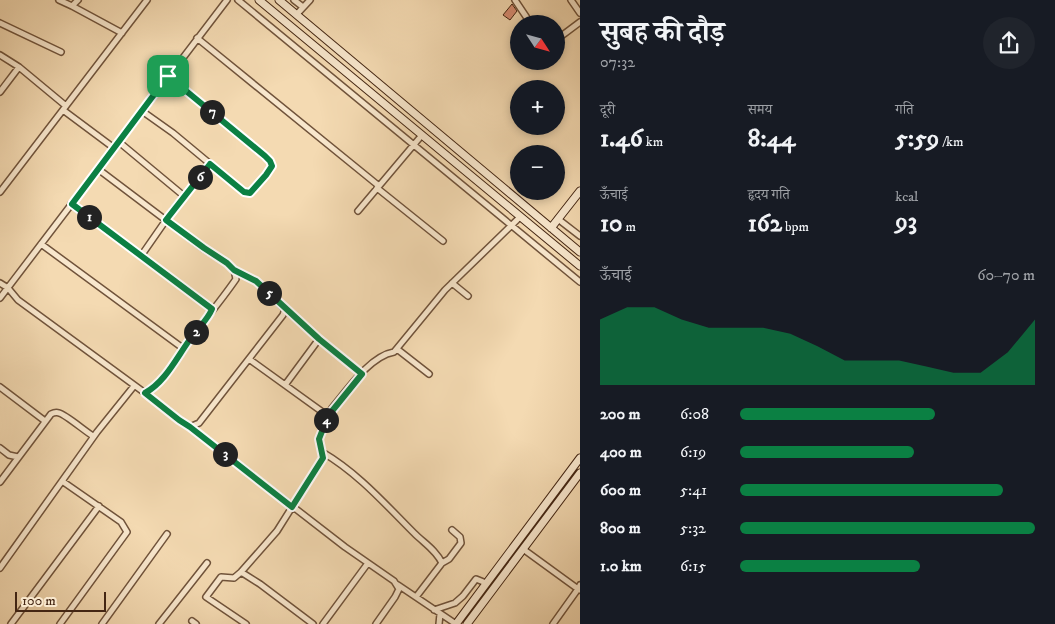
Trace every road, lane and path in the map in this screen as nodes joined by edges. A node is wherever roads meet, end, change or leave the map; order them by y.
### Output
1 (59, 0) edge
2 (78, 0) edge
3 (147, 0) edge
4 (226, 0) edge
5 (238, 0) edge
6 (259, 0) edge
7 (279, 0) edge
8 (294, 0) edge
9 (310, 0) edge
10 (515, 0) edge
11 (571, 0) edge
12 (72, 6) junction
13 (303, 7) junction
14 (580, 13) edge
15 (297, 14) junction
16 (525, 15) edge
17 (0, 22) edge
18 (580, 22) edge
19 (122, 33) junction
20 (565, 33) edge
21 (197, 38) junction
22 (62, 52) dead end
23 (0, 55) edge
24 (18, 67) junction
25 (168, 76) junction
26 (0, 92) edge
27 (64, 108) junction
28 (142, 111) junction
29 (422, 135) junction
30 (118, 142) junction
31 (414, 146) junction
32 (114, 148) junction
33 (210, 164) junction
34 (98, 169) junction
35 (378, 187) junction
36 (580, 191) edge
37 (0, 192) edge
38 (184, 196) junction
39 (72, 204) junction
40 (527, 208) junction
41 (358, 211) dead end
42 (520, 217) junction
43 (558, 219) junction
44 (166, 220) junction
45 (512, 225) junction
46 (551, 228) junction
47 (580, 236) edge
48 (443, 241) dead end
49 (41, 244) junction
50 (580, 252) edge
51 (141, 256) junction
52 (580, 266) edge
53 (234, 270) junction
54 (580, 282) edge
55 (0, 283) edge
56 (452, 283) junction
57 (8, 288) junction
58 (468, 296) dead end
59 (0, 298) edge
60 (212, 309) junction
61 (285, 309) junction
62 (319, 339) junction
63 (184, 349) junction
64 (397, 349) junction
65 (249, 359) junction
66 (362, 374) junction
67 (429, 374) dead end
68 (285, 385) junction
69 (134, 386) junction
70 (0, 387) edge
71 (145, 393) junction
72 (328, 416) junction
73 (46, 421) junction
74 (190, 427) junction
75 (93, 436) junction
76 (0, 448) edge
77 (322, 452) junction
78 (18, 457) junction
79 (580, 458) edge
80 (580, 472) edge
81 (62, 481) junction
82 (0, 482) edge
83 (99, 506) junction
84 (292, 507) junction
85 (452, 530) dead end
86 (167, 534) dead end
87 (522, 549) junction
88 (207, 563) dead end
89 (368, 563) junction
90 (442, 563) junction
91 (0, 568) edge
92 (241, 572) junction
93 (486, 582) junction
94 (396, 584) junction
95 (579, 588) edge
96 (416, 597) junction
97 (434, 610) junction
98 (440, 614) junction
99 (11, 624) edge
100 (60, 624) edge
101 (102, 624) edge
102 (160, 624) edge
103 (246, 624) edge
104 (312, 624) edge
105 (323, 624) edge
106 (376, 624) edge
107 (439, 624) edge
108 (456, 624) edge
109 (467, 624) edge
110 (553, 624) edge

1 - 12 street
2 - 12 street
3 - 19 street
4 - 21 street
5 - 31 street
6 - 29 street
7 - 15 street
8 - 13 street
9 - 13 street
10 - 16 street
11 - 14 street
12 - 19 street
13 - 15 street
15 - 40 street
17 - 22 street
18 - 20 street
19 - 27 street
21 - 25 street
21 - 35 street
23 - 24 street
24 - 26 street
24 - 27 street
25 - 28 street
25 - 33 street
27 - 32 street
27 - 37 street
28 - 30 street
28 - 33 street
29 - 31 street
29 - 42 street
30 - 32 street
30 - 38 street
31 - 35 street
31 - 45 street
32 - 34 street
33 - 38 street
34 - 39 street
34 - 44 street
35 - 41 street
35 - 48 street
36 - 43 street
38 - 44 street
39 - 49 street
39 - 51 street
40 - 42 street
40 - 46 street
42 - 45 street
42 - 52 street
43 - 46 street
43 - 47 street
44 - 51 street
44 - 53 street
45 - 54 street
45 - 56 street
46 - 50 street
49 - 57 street
49 - 63 street
51 - 60 street
53 - 60 street
53 - 61 street
55 - 57 street
56 - 58 street
56 - 64 street
57 - 59 street
57 - 69 street
60 - 63 street
61 - 62 street
61 - 65 street
62 - 66 street
62 - 68 street
63 - 71 street
64 - 66 street
64 - 67 street
65 - 68 street
65 - 74 street
66 - 72 street
68 - 72 street
69 - 71 street
69 - 75 street
70 - 73 street
71 - 74 street
72 - 77 street
73 - 75 street
73 - 78 street
74 - 84 street
75 - 81 street
76 - 78 street
77 - 84 street
77 - 90 street
78 - 82 street
79 - 93 street
80 - 87 street
81 - 83 street
81 - 91 street
83 - 99 street
83 - 100 street
84 - 89 street
84 - 92 street
85 - 90 street
86 - 101 street
87 - 95 street
87 - 109 street
88 - 102 street
89 - 94 street
89 - 105 street
90 - 96 street
92 - 103 street
92 - 104 street
93 - 97 street
93 - 108 street
94 - 96 street
94 - 106 street
95 - 110 street
96 - 97 street
97 - 98 street
98 - 107 street
98 - 108 street

